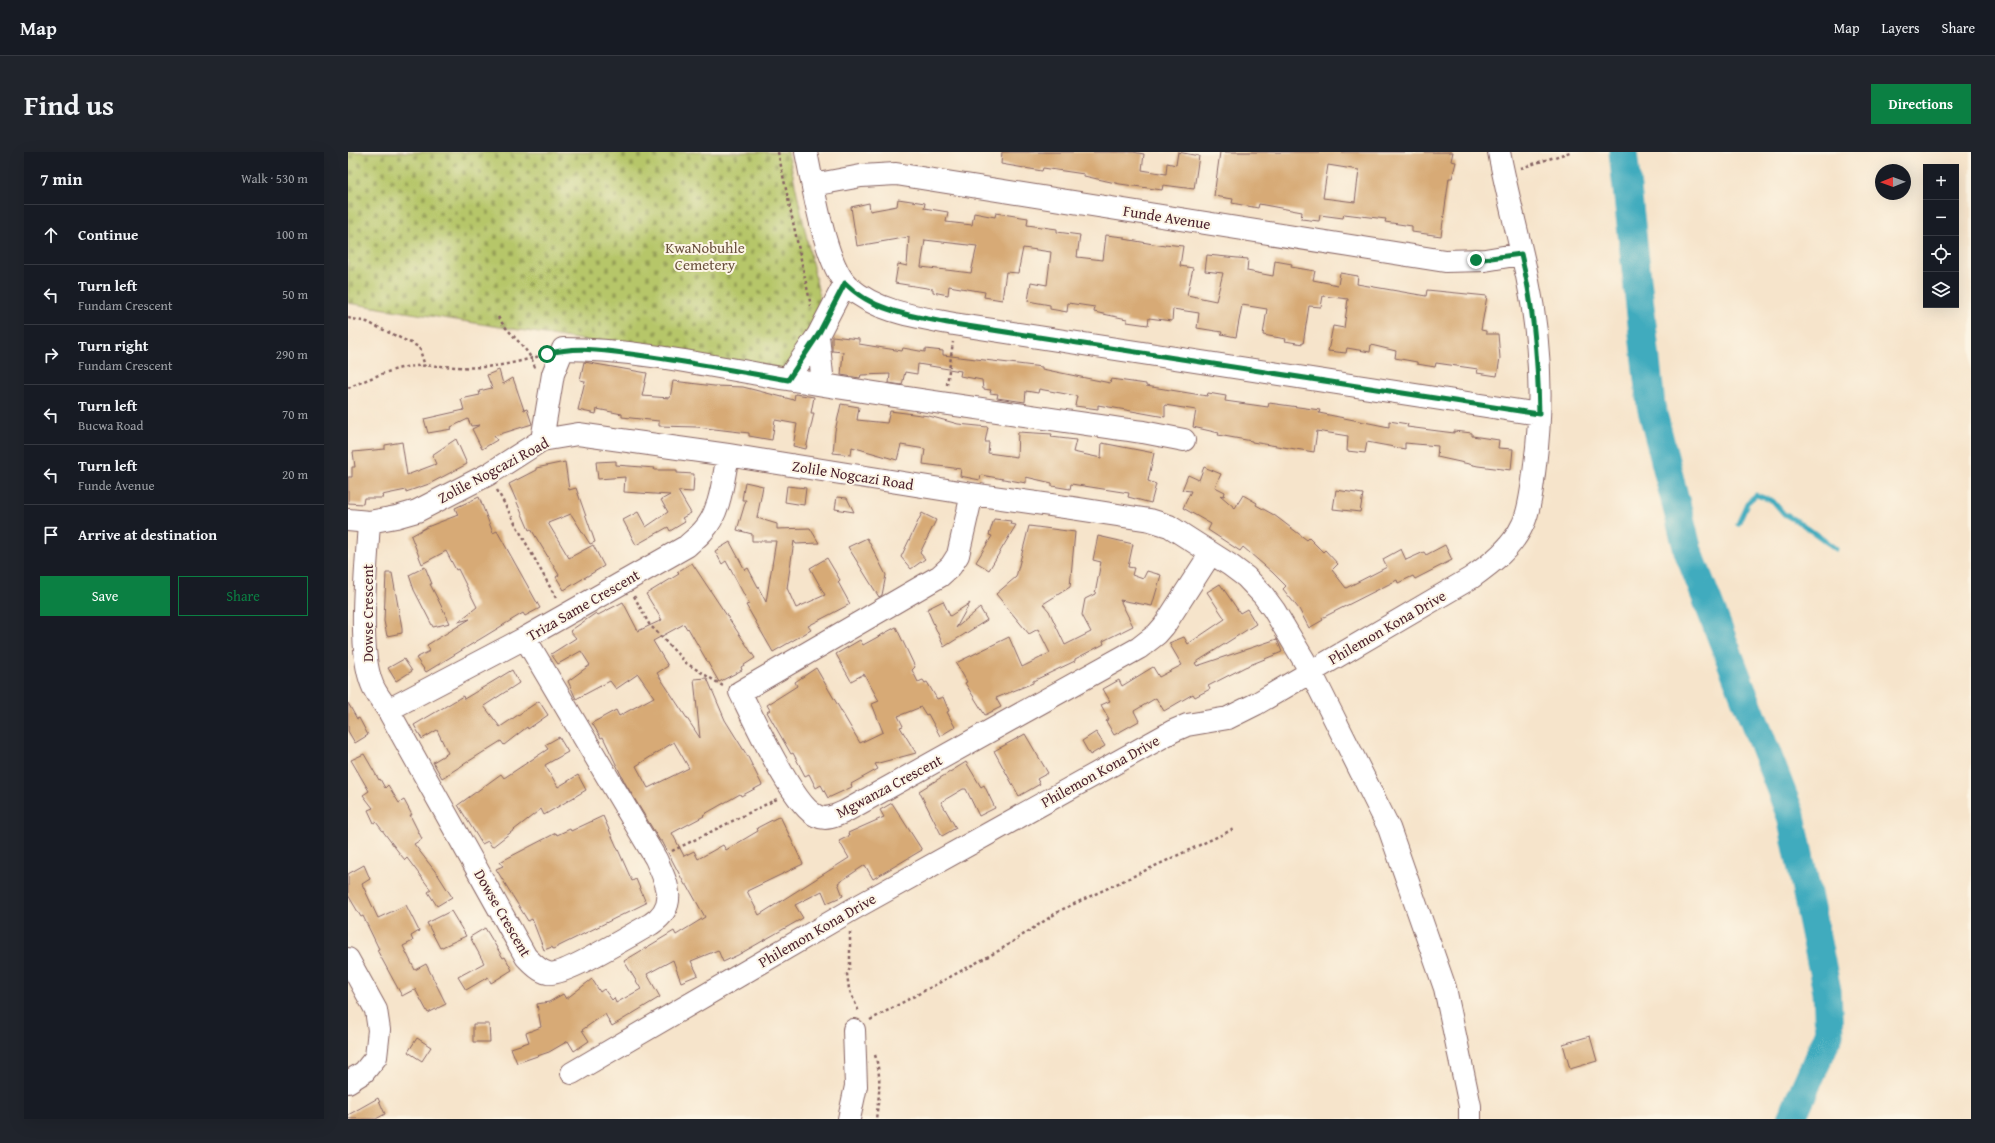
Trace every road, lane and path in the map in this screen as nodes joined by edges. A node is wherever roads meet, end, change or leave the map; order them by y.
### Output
1 (778, 152) edge
2 (806, 152) edge
3 (1499, 152) edge
4 (1570, 152) edge
5 (1503, 174) junction
6 (813, 185) junction
7 (1521, 254) junction
8 (845, 283) junction
9 (812, 308) dead end
10 (348, 318) edge
11 (498, 318) dead end
12 (954, 324) junction
13 (818, 335) junction
14 (563, 349) junction
15 (532, 358) junction
16 (425, 366) junction
17 (536, 372) dead end
18 (788, 380) junction
19 (823, 385) junction
20 (348, 388) edge
21 (944, 403) junction
22 (1539, 414) junction
23 (542, 440) junction
24 (1184, 440) dead end
25 (728, 455) junction
26 (489, 474) junction
27 (972, 494) junction
28 (358, 521) edge
29 (1211, 553) junction
30 (626, 580) junction
31 (565, 614) junction
32 (525, 638) junction
33 (1311, 672) junction
34 (740, 692) junction
35 (388, 710) junction
36 (792, 791) junction
37 (1236, 828) dead end
38 (656, 859) junction
39 (855, 908) junction
40 (348, 959) edge
41 (859, 1027) junction
42 (572, 1073) dead end
43 (348, 1082) edge
44 (849, 1119) edge
45 (1470, 1119) edge

1 - 9 path
2 - 6 street
3 - 5 street, Philemon Kona Drive
4 - 5 path
5 - 7 street, Philemon Kona Drive
6 - 7 street, Funde Avenue
6 - 8 street
7 - 22 street, Philemon Kona Drive
8 - 12 street
8 - 13 street
10 - 16 path
11 - 15 path
12 - 21 path
12 - 22 street
13 - 18 street
13 - 19 street
14 - 15 path
14 - 18 street
14 - 23 street
15 - 16 path
15 - 17 path
16 - 20 path
18 - 19 street
19 - 21 street
21 - 24 street
22 - 33 street, Philemon Kona Drive
23 - 25 street, Zolile Nogcazi Road
23 - 26 street, Zolile Nogcazi Road
25 - 27 street, Zolile Nogcazi Road
25 - 30 street, Triza Same Crescent
26 - 28 street, Zolile Nogcazi Road
26 - 31 path
27 - 29 street, Zolile Nogcazi Road
27 - 34 street
28 - 35 street, Dowse Crescent
29 - 33 street, Zolile Nogcazi Road
29 - 36 street, Mgwanza Crescent
30 - 31 street, Triza Same Crescent
30 - 34 path
31 - 32 street, Triza Same Crescent
32 - 35 street, Triza Same Crescent
32 - 38 street, Dowse Crescent
33 - 39 street, Philemon Kona Drive
33 - 45 street, Zolile Nogcazi Road
34 - 36 street, Mgwanza Crescent
35 - 38 street, Dowse Crescent
36 - 38 path
37 - 41 path
39 - 41 path
39 - 42 street, Philemon Kona Drive
40 - 43 street
41 - 44 street

